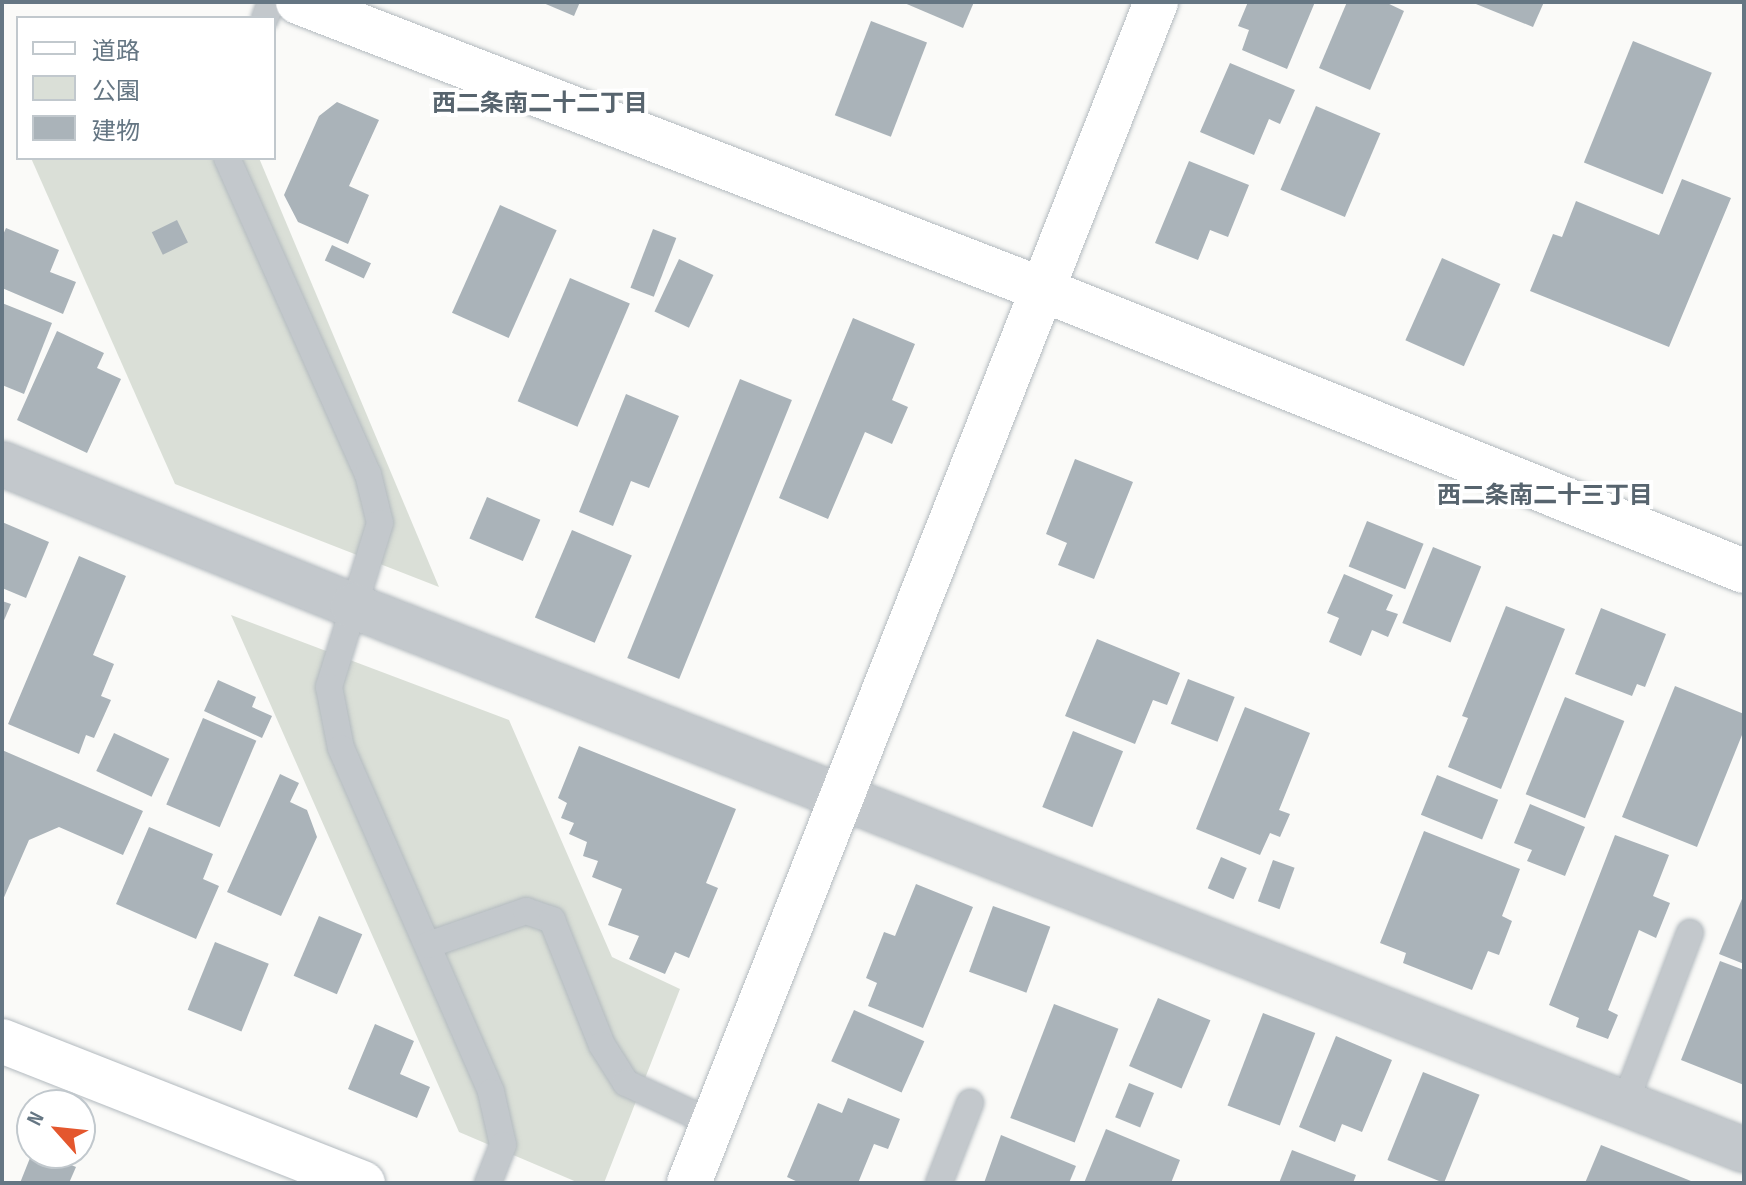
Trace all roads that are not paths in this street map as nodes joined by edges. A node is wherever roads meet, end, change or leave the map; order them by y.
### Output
1 (298, 2) edge
2 (1156, 2) edge
3 (228, 160) edge
4 (1041, 289) junction
5 (2, 464) edge
6 (1744, 571) edge
7 (353, 606) junction
8 (844, 797) junction
9 (1690, 933) dead end
10 (428, 945) junction
11 (2, 1041) edge
12 (970, 1103) dead end
13 (1625, 1103) junction
14 (712, 1123) junction
15 (1744, 1150) edge
16 (363, 1183) edge
17 (488, 1183) edge
18 (689, 1183) edge
19 (939, 1183) edge

1 - 4 street
2 - 4 street
3 - 7 lane
4 - 6 street
4 - 8 street
5 - 7 street
7 - 8 street
7 - 10 lane
8 - 13 street
8 - 14 street
9 - 13 lane
10 - 14 lane
10 - 17 lane
11 - 16 street
12 - 19 lane
13 - 15 street
14 - 18 street

